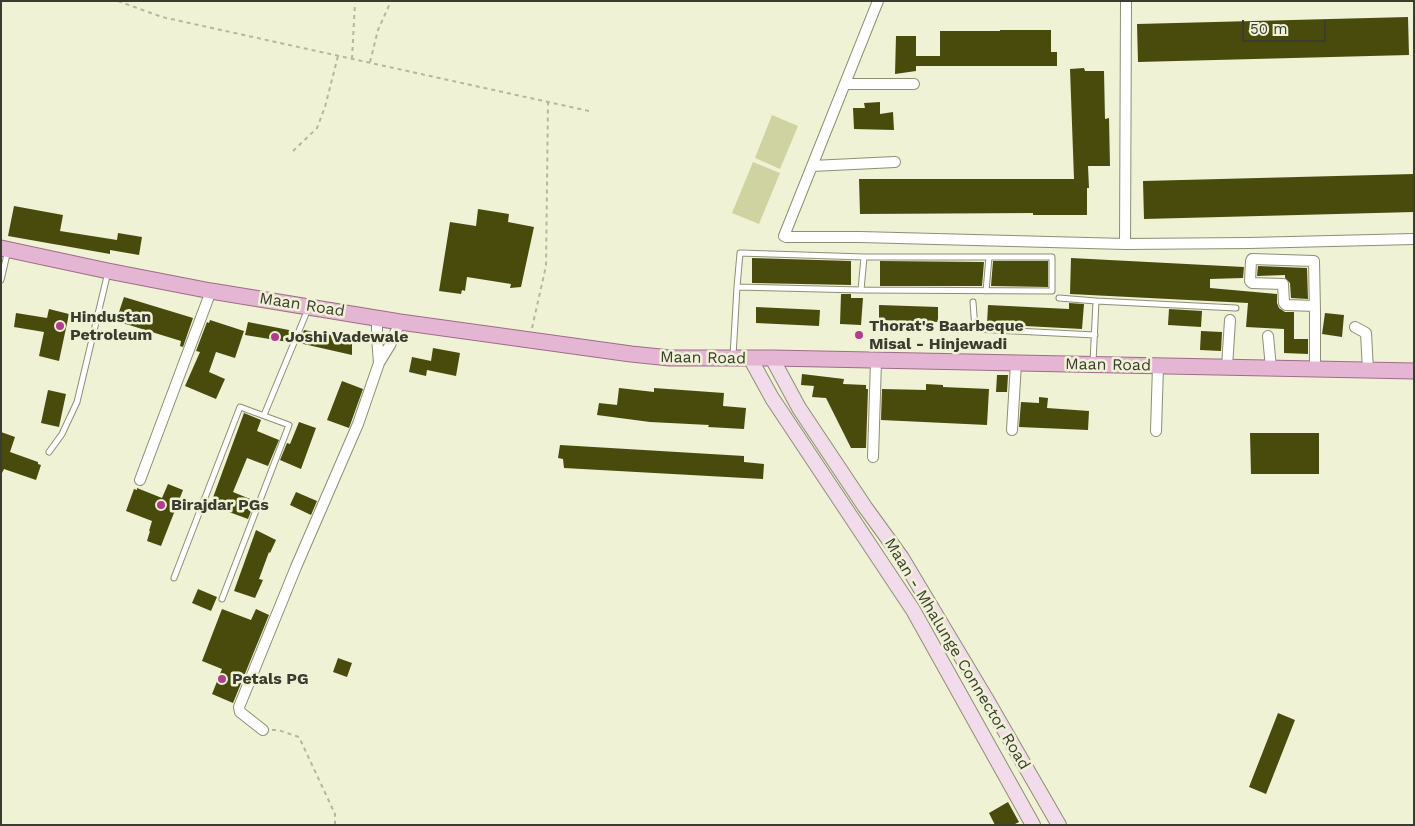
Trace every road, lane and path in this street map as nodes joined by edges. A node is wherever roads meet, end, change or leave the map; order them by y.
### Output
1 (118, 1) edge
2 (390, 1) edge
3 (878, 1) edge
4 (1126, 1) edge
5 (355, 3) dead end
6 (338, 56) junction
7 (352, 59) junction
8 (370, 62) junction
9 (845, 84) junction
10 (914, 84) dead end
11 (548, 102) junction
12 (589, 111) dead end
13 (293, 151) dead end
14 (894, 162) dead end
15 (812, 166) junction
16 (1414, 239) edge
17 (1125, 244) junction
18 (5, 249) edge
19 (864, 257) junction
20 (989, 257) junction
21 (108, 271) junction
22 (1, 280) edge
23 (737, 287) junction
24 (860, 290) junction
25 (211, 291) junction
26 (986, 291) junction
27 (1059, 298) dead end
28 (1096, 301) junction
29 (974, 302) dead end
30 (310, 306) junction
31 (1315, 306) junction
32 (1236, 308) dead end
33 (377, 318) junction
34 (1230, 320) dead end
35 (400, 322) junction
36 (1355, 327) dead end
37 (1095, 335) junction
38 (1268, 336) dead end
39 (529, 340) junction
40 (733, 358) junction
41 (750, 358) junction
42 (772, 358) junction
43 (876, 360) junction
44 (379, 363) junction
45 (1016, 363) junction
46 (1093, 365) junction
47 (1158, 366) junction
48 (1227, 367) junction
49 (1271, 368) junction
50 (1315, 369) junction
51 (1368, 370) junction
52 (1414, 371) edge
53 (264, 415) junction
54 (1012, 430) dead end
55 (1156, 431) dead end
56 (49, 452) dead end
57 (873, 457) dead end
58 (140, 480) dead end
59 (912, 575) junction
60 (174, 578) dead end
61 (896, 584) junction
62 (222, 599) dead end
63 (971, 673) junction
64 (952, 681) junction
65 (262, 730) joint
66 (1034, 782) junction
67 (1015, 794) junction
68 (335, 825) edge
69 (1032, 825) edge
70 (1059, 825) edge

1 - 6 path
2 - 8 path
3 - 9 street
4 - 17 street
5 - 7 path
6 - 7 path
6 - 13 path
7 - 8 path
8 - 11 path
9 - 10 street
9 - 15 street
11 - 12 path
11 - 39 path
14 - 15 street
15 - 17 street
16 - 17 street
18 - 21 main road, Maan Road
18 - 22 lane
19 - 20 lane
19 - 23 lane
19 - 24 lane
20 - 26 lane
20 - 26 lane
21 - 25 main road, Maan Road
21 - 56 lane
23 - 24 lane
23 - 40 lane
24 - 26 lane
25 - 30 main road, Maan Road
25 - 58 street
27 - 28 lane
28 - 32 lane
28 - 37 lane
29 - 37 lane
30 - 33 main road, Maan Road
30 - 53 lane
31 - 31 street
31 - 50 street
33 - 35 main road, Maan Road
33 - 44 street
34 - 48 street
35 - 39 main road, Maan Road
35 - 44 street
36 - 51 street
37 - 46 lane
38 - 49 street
39 - 40 main road, Maan Road
40 - 41 main road, Maan Road
41 - 42 main road, Maan Road
41 - 61 main road, Maan - Mhalunge Connector Road
42 - 43 main road, Maan Road
42 - 59 main road, Maan - Mhalunge Connector Road
43 - 45 main road, Maan Road
43 - 57 street
44 - 65 street
45 - 46 main road, Maan Road
45 - 54 street
46 - 47 main road, Maan Road
47 - 48 main road, Maan Road
47 - 55 street
48 - 49 main road, Maan Road
49 - 50 main road, Maan Road
50 - 51 main road, Maan Road
51 - 52 main road, Maan Road
53 - 60 lane
53 - 62 lane
59 - 61 main road
59 - 63 main road, Maan - Mhalunge Connector Road
61 - 64 main road, Maan - Mhalunge Connector Road
63 - 64 main road
63 - 66 main road, Maan - Mhalunge Connector Road
64 - 67 main road, Maan - Mhalunge Connector Road
65 - 68 path
66 - 67 main road
66 - 70 main road, Maan - Mhalunge Connector Road
67 - 69 main road, Maan - Mhalunge Connector Road

